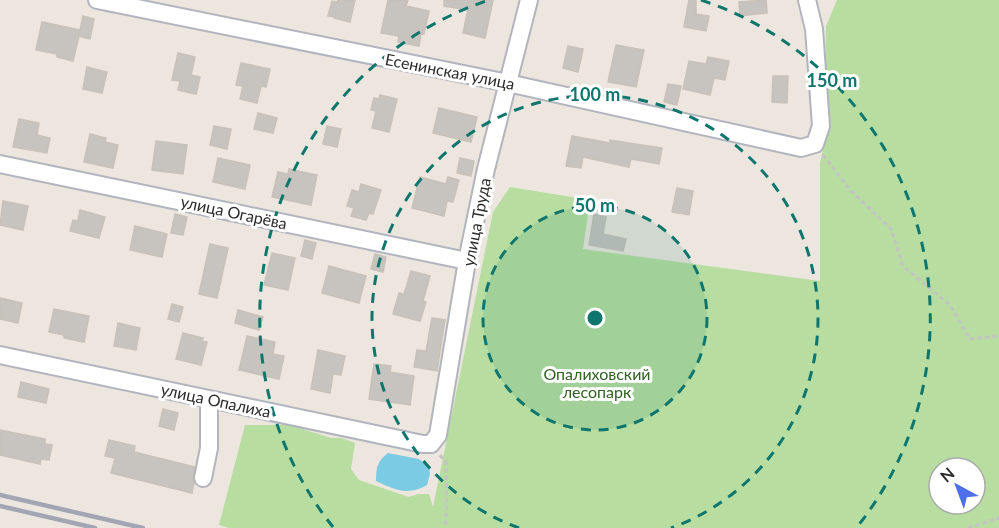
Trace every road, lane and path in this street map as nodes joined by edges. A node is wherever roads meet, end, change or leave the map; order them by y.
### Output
1 (97, 0) edge
2 (529, 0) edge
3 (807, 0) edge
4 (508, 83) junction
5 (808, 146) junction
6 (0, 164) edge
7 (467, 261) junction
8 (999, 336) edge
9 (0, 355) edge
10 (209, 399) junction
11 (431, 444) junction
12 (203, 478) dead end
13 (999, 518) edge
14 (445, 528) edge
15 (968, 528) edge

1 - 4 street, Есенинская улица
2 - 4 street, улица Труда
3 - 5 street
4 - 5 street, Есенинская улица
4 - 7 street, улица Труда
5 - 8 path
6 - 7 street, улица Огарёва
7 - 11 street, улица Труда
9 - 10 street, улица Опалиха
10 - 11 street, улица Опалиха
10 - 12 street
11 - 14 path
13 - 15 path

